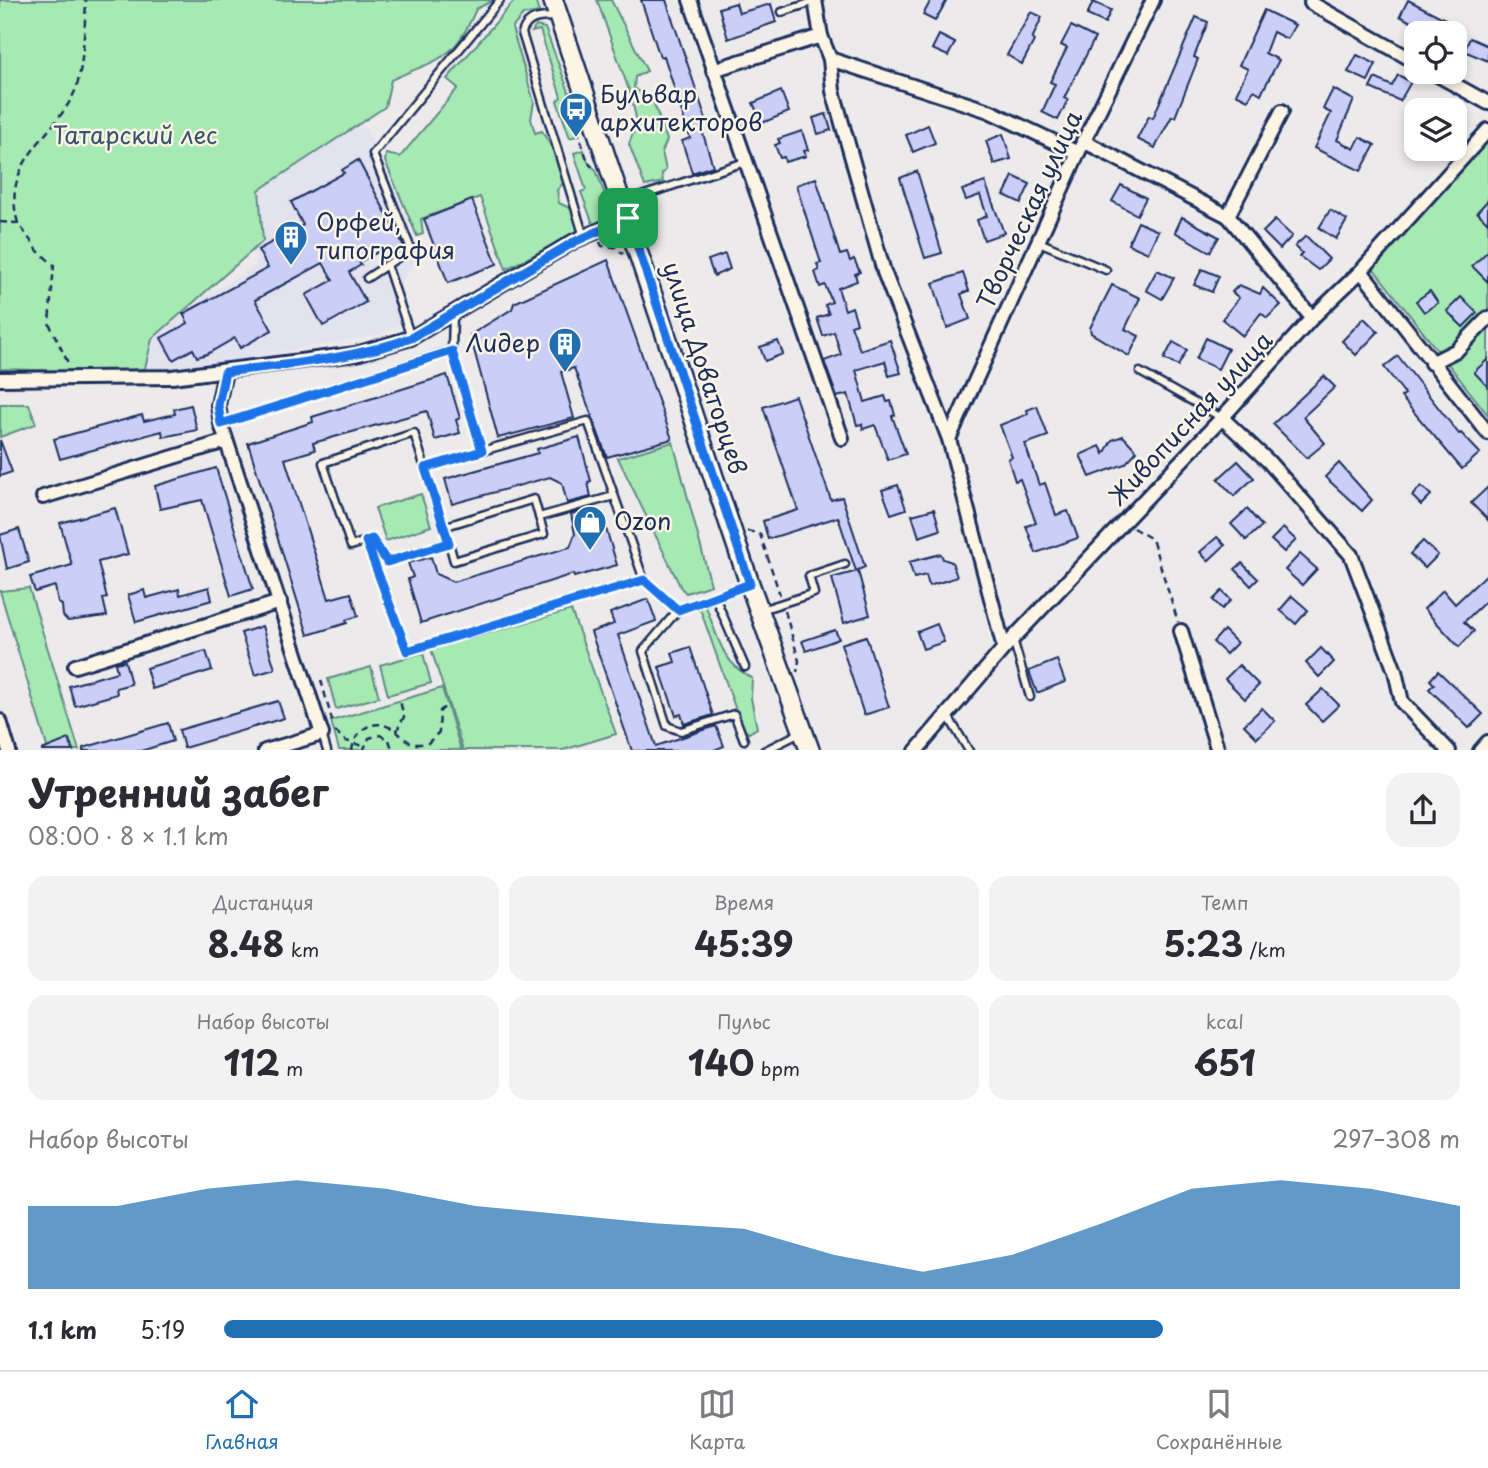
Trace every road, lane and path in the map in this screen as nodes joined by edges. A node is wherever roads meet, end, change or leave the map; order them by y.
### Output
1 (86, 0) edge
2 (500, 0) edge
3 (690, 0) edge
4 (1153, 0) edge
5 (815, 1) edge
6 (1311, 3) dead end
7 (556, 8) edge
8 (782, 12) dead end
9 (821, 36) junction
10 (1404, 55) edge
11 (830, 59) junction
12 (713, 70) junction
13 (1454, 84) edge
14 (1488, 103) edge
15 (1282, 111) dead end
16 (1488, 130) edge
17 (1081, 147) junction
18 (745, 163) junction
19 (626, 210) junction
20 (1228, 216) junction
21 (0, 222) edge
22 (18, 223) junction
23 (584, 237) junction
24 (1037, 241) junction
25 (387, 265) junction
26 (1106, 270) dead end
27 (1361, 271) junction
28 (367, 278) dead end
29 (453, 313) junction
30 (1312, 318) junction
31 (1488, 318) edge
32 (411, 338) junction
33 (452, 351) junction
34 (1431, 363) junction
35 (225, 372) junction
36 (1140, 372) dead end
37 (0, 379) edge
38 (79, 380) junction
39 (1222, 418) junction
40 (221, 424) junction
41 (1488, 433) edge
42 (842, 438) dead end
43 (949, 439) junction
44 (226, 441) junction
45 (482, 451) junction
46 (425, 468) junction
47 (614, 496) junction
48 (43, 497) dead end
49 (539, 517) junction
50 (1124, 523) junction
51 (443, 527) junction
52 (366, 541) junction
53 (449, 543) junction
54 (845, 564) dead end
55 (644, 580) junction
56 (750, 584) junction
57 (715, 597) junction
58 (280, 602) junction
59 (678, 610) junction
60 (760, 611) junction
61 (1181, 631) joint
62 (1009, 643) junction
63 (75, 666) dead end
64 (746, 667) dead end
65 (321, 680) dead end
66 (1030, 697) dead end
67 (400, 701) dead end
68 (447, 705) dead end
69 (948, 716) junction
70 (0, 721) edge
71 (803, 731) junction
72 (396, 732) junction
73 (321, 734) junction
74 (744, 740) dead end
75 (353, 743) junction
76 (363, 748) edge
77 (9, 750) edge
78 (268, 750) edge
79 (327, 750) edge
80 (352, 750) edge
81 (393, 750) edge
82 (766, 750) edge
83 (810, 750) edge
84 (917, 750) edge
85 (968, 750) edge
86 (1218, 750) edge
87 (1448, 750) edge

1 - 22 path
2 - 25 lane
3 - 12 street
4 - 17 street, Творческая улица
5 - 8 lane
5 - 9 street
6 - 10 street
7 - 19 main road, улица Доваторцев
7 - 23 lane
9 - 11 street
9 - 12 street
11 - 17 street
11 - 43 street
12 - 18 street
13 - 14 street
15 - 20 street
16 - 27 street, Живописная улица
17 - 20 street
17 - 24 street, Творческая улица
18 - 19 lane
18 - 42 street
19 - 23 street
19 - 56 main road, улица Доваторцев
20 - 30 street
21 - 22 path
22 - 38 path
23 - 29 street
24 - 26 lane
24 - 43 street, Творческая улица
25 - 28 lane
25 - 32 lane
27 - 30 street, Живописная улица
27 - 34 street
29 - 32 street
29 - 33 lane
30 - 39 street, Живописная улица
31 - 34 street
32 - 35 street
33 - 40 lane
33 - 45 lane
34 - 41 street
35 - 38 street
35 - 40 street
36 - 39 lane
37 - 38 street
39 - 50 street, Живописная улица
39 - 87 street
40 - 44 street
43 - 62 street
44 - 48 street
44 - 58 street
45 - 46 lane
45 - 47 lane
46 - 51 lane
46 - 52 lane
47 - 49 lane
47 - 55 lane
49 - 51 lane
49 - 53 lane
50 - 61 path
50 - 62 street, Живописная улица
51 - 53 lane
52 - 53 lane
52 - 55 lane
54 - 60 lane
55 - 59 path
56 - 57 lane
56 - 60 main road, улица Доваторцев
57 - 59 lane
57 - 64 lane
58 - 63 street
58 - 73 street
59 - 74 lane
60 - 71 main road, улица Доваторцев
61 - 86 street
62 - 66 lane
62 - 69 street, Живописная улица
65 - 75 path
67 - 72 path
68 - 72 path
69 - 84 street, Живописная улица
69 - 85 lane
70 - 77 street
71 - 82 lane
71 - 83 main road, улица Доваторцев
72 - 75 path
73 - 78 street
73 - 79 lane
75 - 76 path
75 - 80 path
76 - 81 path

